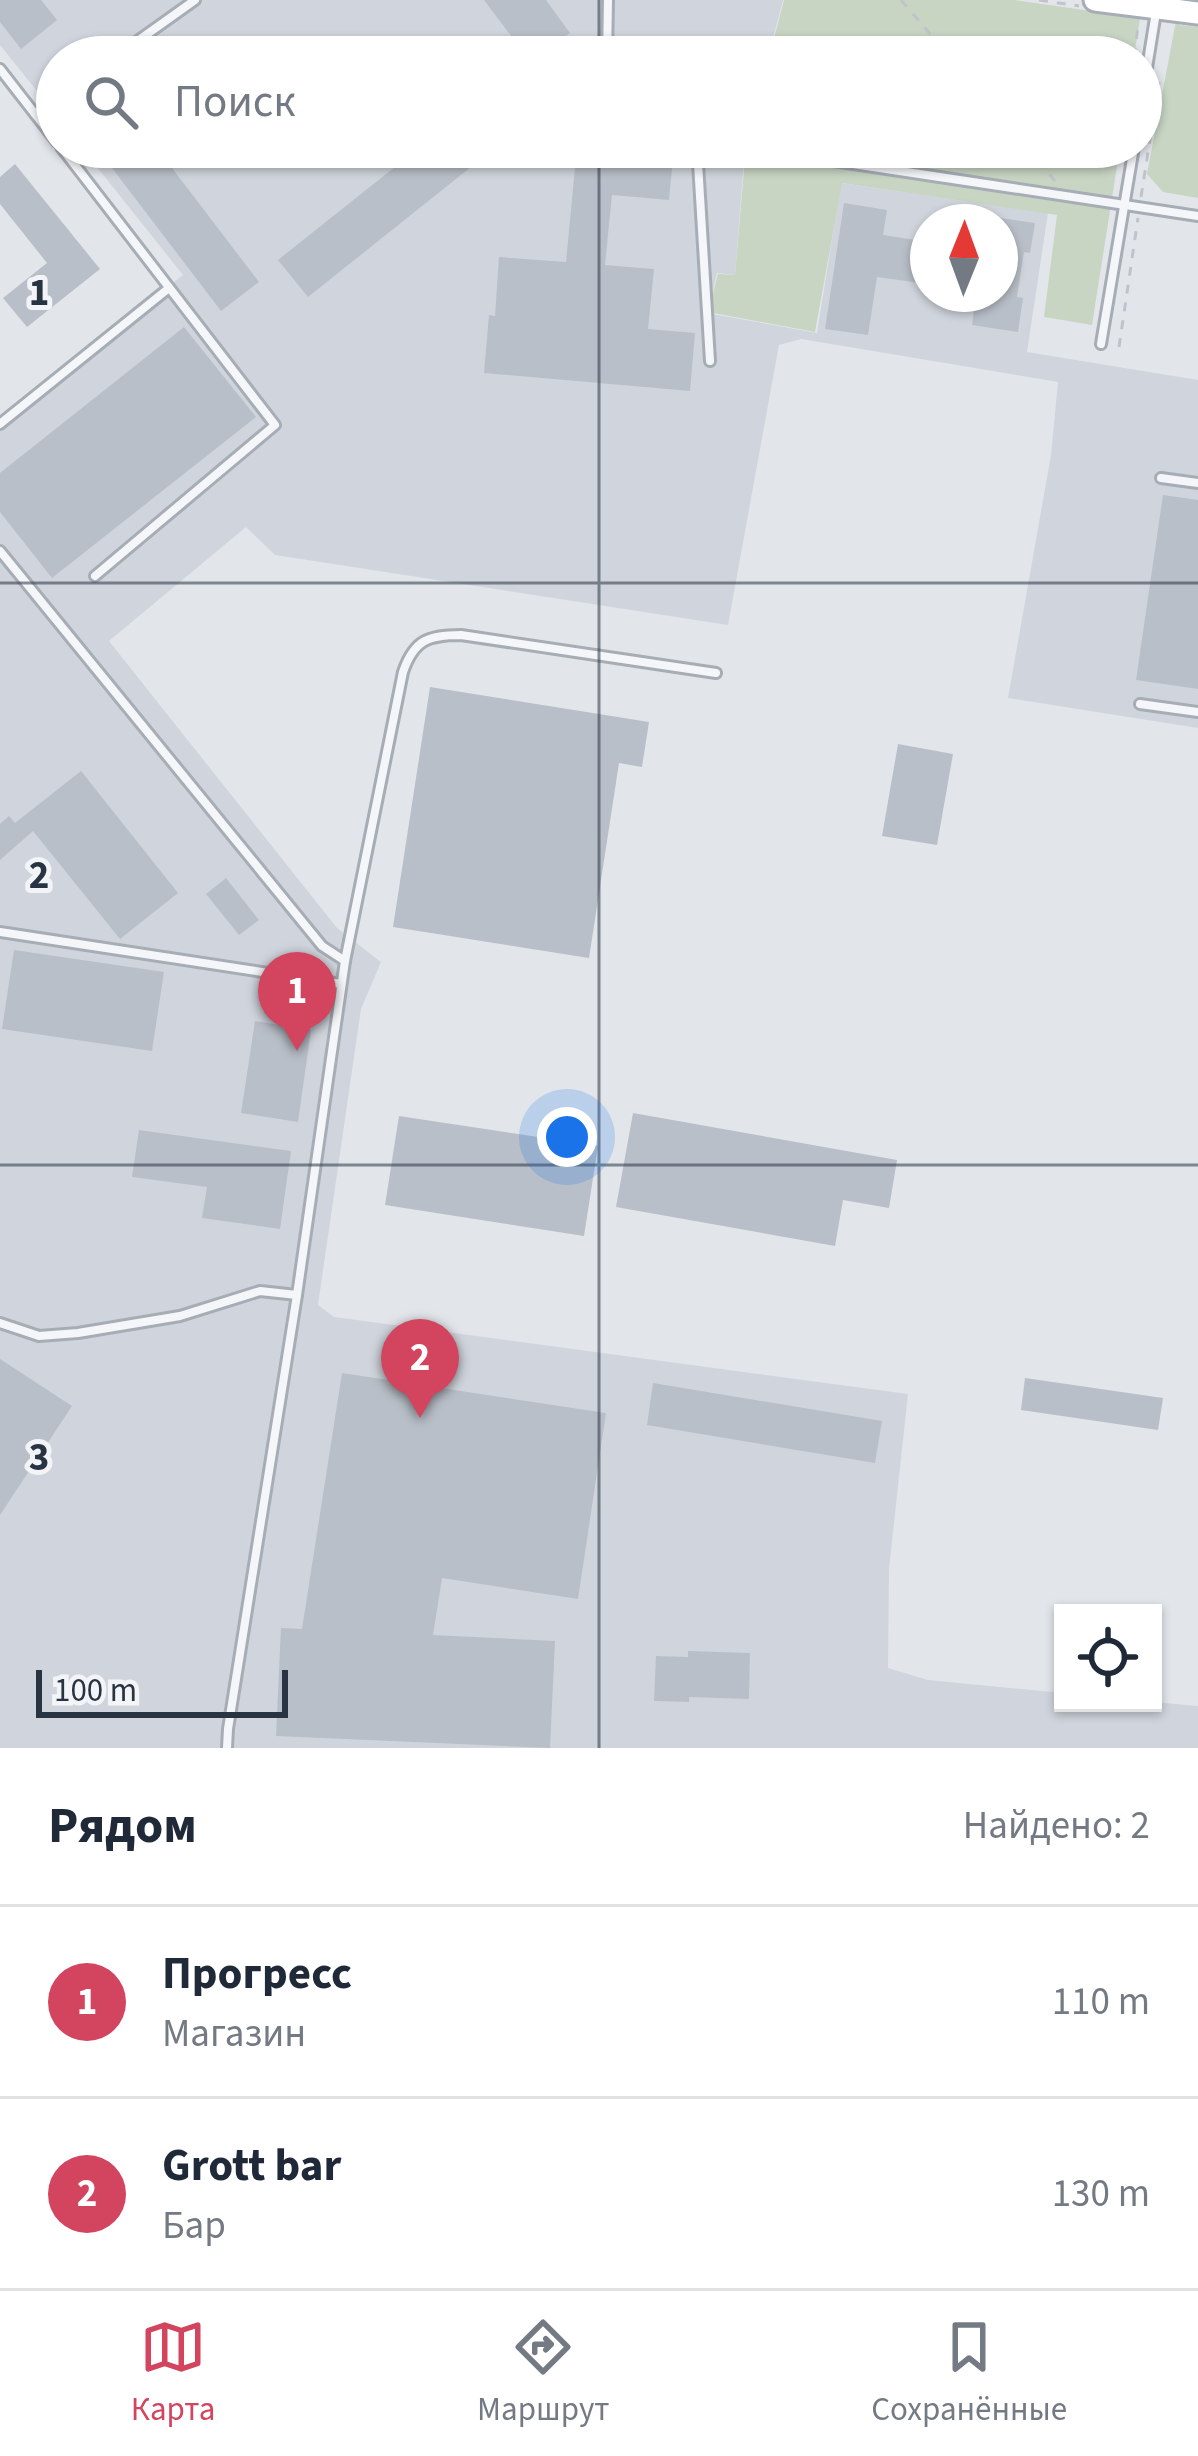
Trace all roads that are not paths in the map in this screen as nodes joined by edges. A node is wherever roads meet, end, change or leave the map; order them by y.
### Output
1 (195, 0) edge
2 (608, 0) edge
3 (1095, 0) edge
4 (1151, 4) edge
5 (1198, 13) edge
6 (144, 36) edge
7 (607, 36) edge
8 (1148, 36) edge
9 (0, 69) edge
10 (35, 114) edge
11 (77, 168) edge
12 (698, 168) edge
13 (881, 168) edge
14 (1131, 168) edge
15 (1125, 205) junction
16 (1198, 216) edge
17 (169, 288) junction
18 (1101, 344) dead end
19 (710, 361) dead end
20 (0, 424) edge
21 (1161, 478) dead end
22 (1198, 484) edge
23 (0, 551) edge
24 (95, 576) dead end
25 (716, 673) dead end
26 (1140, 704) dead end
27 (1198, 712) edge
28 (0, 932) edge
29 (345, 961) junction
30 (341, 984) junction
31 (297, 1295) junction
32 (0, 1323) edge
33 (227, 1748) edge

1 - 6 lane
2 - 7 lane
3 - 4 street
4 - 5 street
4 - 8 lane
9 - 10 lane
11 - 17 lane
12 - 19 lane
13 - 15 lane
14 - 15 lane
15 - 16 lane
15 - 18 lane
17 - 20 lane
17 - 24 lane
21 - 22 lane
23 - 29 lane
25 - 29 lane
26 - 27 lane
28 - 30 lane
29 - 30 lane
30 - 31 lane
31 - 32 lane
31 - 33 lane

